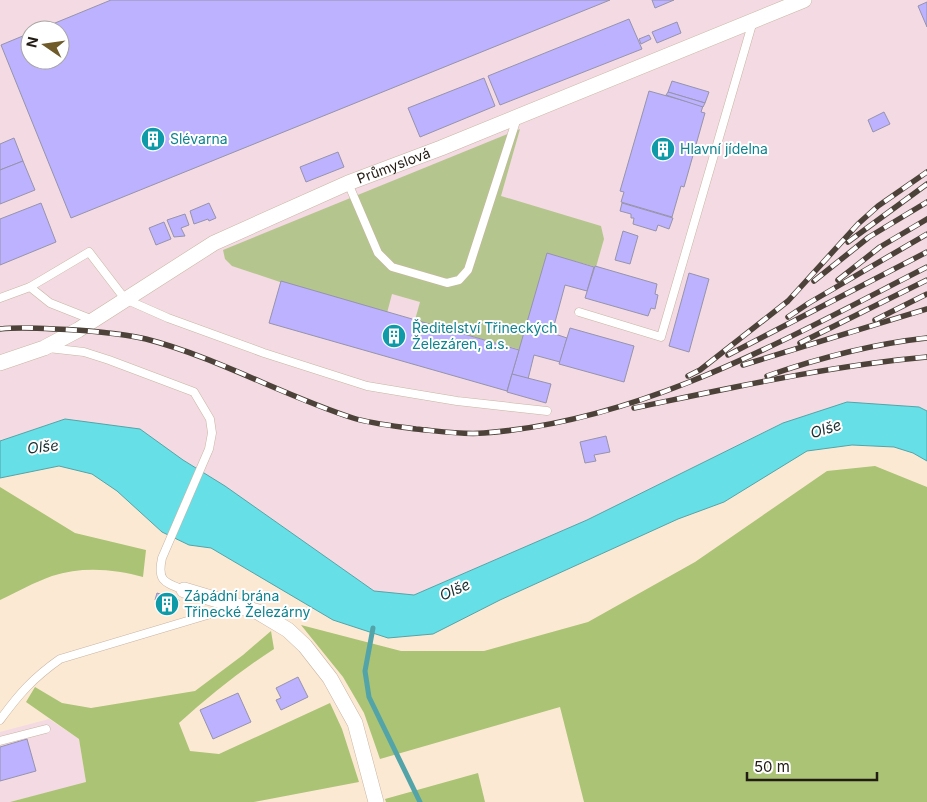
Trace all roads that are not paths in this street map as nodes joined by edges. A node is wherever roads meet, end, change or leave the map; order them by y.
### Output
1 (804, 0) edge
2 (753, 21) junction
3 (517, 116) junction
4 (348, 183) junction
5 (30, 288) junction
6 (0, 298) edge
7 (126, 299) junction
8 (579, 312) dead end
9 (93, 320) junction
10 (44, 348) junction
11 (0, 363) edge
12 (547, 411) dead end
13 (184, 590) joint
14 (236, 606) junction
15 (0, 720) edge
16 (46, 729) dead end
17 (0, 741) edge
18 (376, 802) edge

1 - 2 street, Průmyslová
2 - 3 street, Průmyslová
2 - 8 lane
3 - 4 street, Průmyslová
3 - 4 lane
4 - 7 street, Průmyslová
5 - 6 lane
5 - 7 lane
5 - 9 lane
7 - 9 street, Průmyslová
7 - 12 lane
9 - 10 street, Průmyslová
10 - 11 street, Průmyslová
10 - 13 lane
13 - 14 street
14 - 15 lane
14 - 18 street
16 - 17 lane

